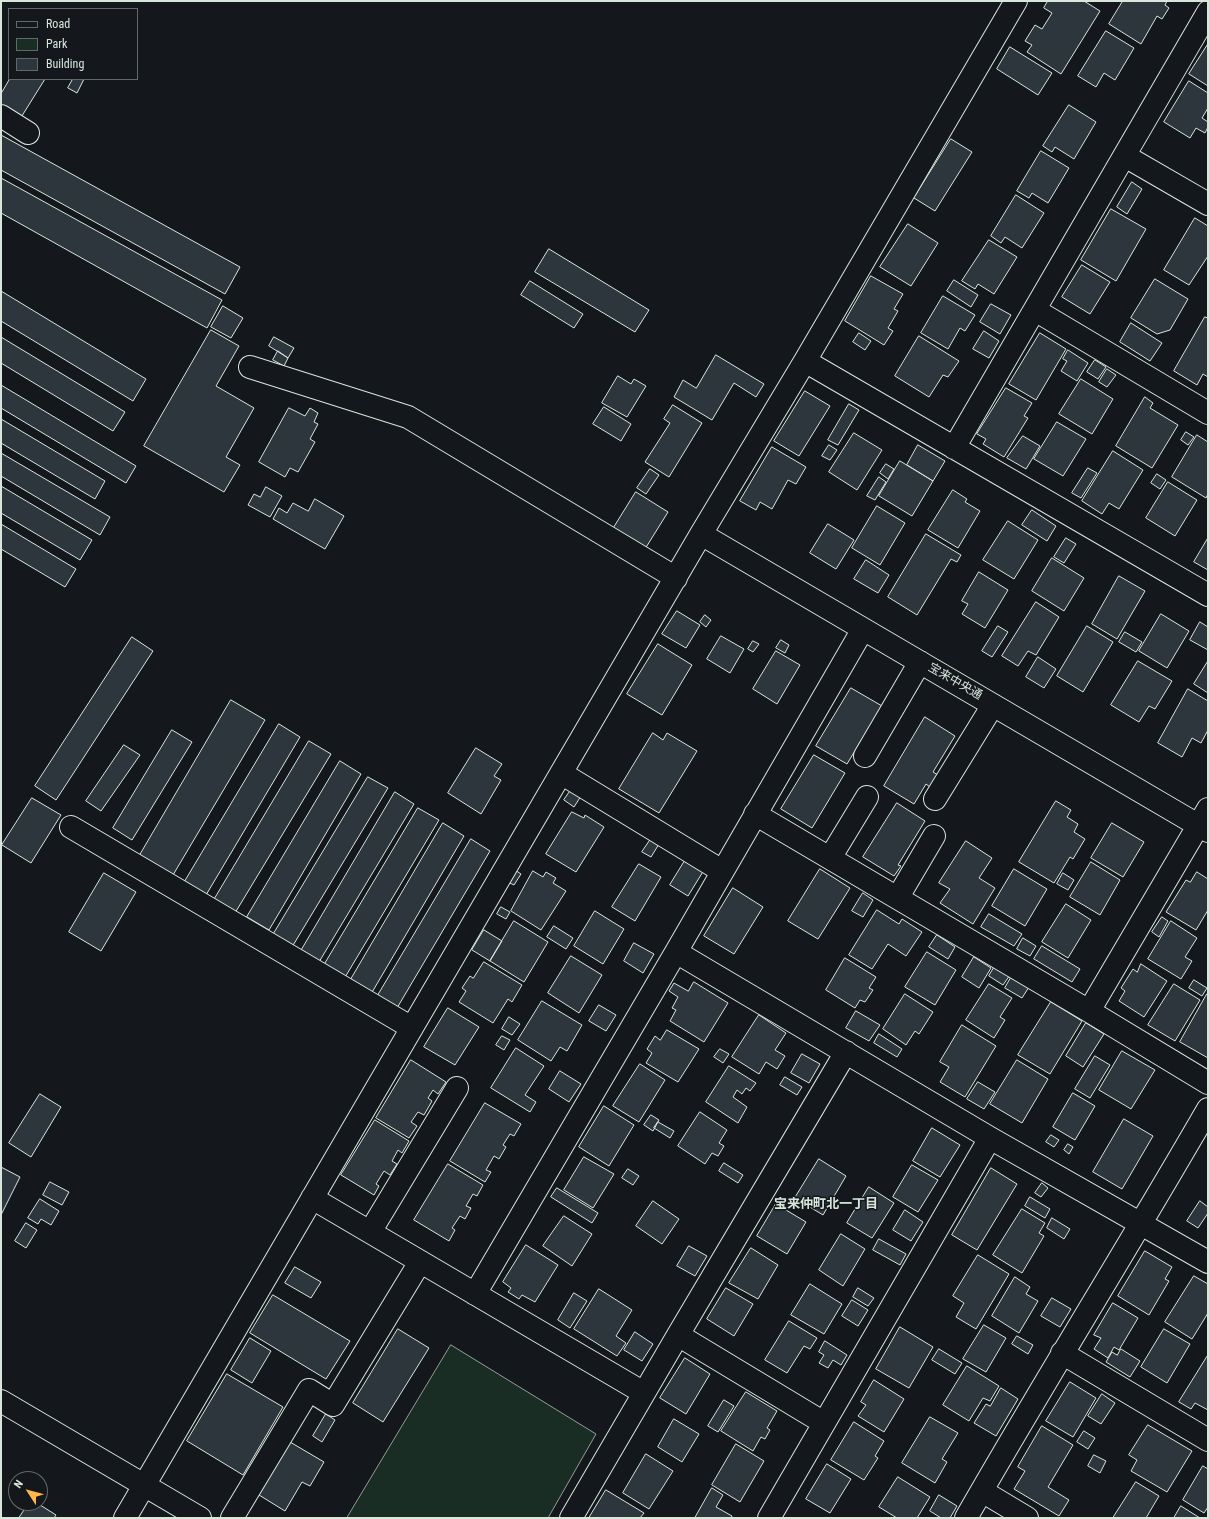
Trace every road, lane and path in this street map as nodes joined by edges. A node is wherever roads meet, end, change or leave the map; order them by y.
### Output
1 (1016, 1) edge
2 (1208, 12) edge
3 (1, 116) edge
4 (28, 133) dead end
5 (1125, 156) junction
6 (1208, 204) edge
7 (1035, 310) junction
8 (805, 361) junction
9 (250, 367) dead end
10 (1208, 413) edge
11 (954, 448) junction
12 (701, 534) junction
13 (676, 578) junction
14 (1208, 596) edge
15 (863, 629) junction
16 (920, 662) junction
17 (993, 705) junction
18 (865, 756) dead end
19 (561, 773) junction
20 (867, 796) dead end
21 (935, 799) dead end
22 (755, 814) junction
23 (1205, 822) edge
24 (72, 827) dead end
25 (934, 836) dead end
26 (830, 858) junction
27 (722, 871) junction
28 (898, 898) junction
29 (676, 952) junction
30 (1089, 1011) junction
31 (412, 1028) junction
32 (846, 1052) junction
33 (1208, 1083) edge
34 (457, 1088) dead end
35 (1208, 1109) edge
36 (990, 1138) junction
37 (312, 1198) junction
38 (1141, 1224) junction
39 (370, 1232) junction
40 (420, 1262) junction
41 (1208, 1262) edge
42 (475, 1294) junction
43 (678, 1335) junction
44 (1062, 1353) junction
45 (644, 1393) junction
46 (1, 1401) edge
47 (824, 1423) junction
48 (1208, 1440) edge
49 (144, 1485) junction
50 (982, 1491) junction
51 (125, 1518) edge
52 (200, 1518) edge
53 (232, 1518) edge
54 (571, 1518) edge
55 (769, 1518) edge
56 (966, 1518) edge
57 (1027, 1518) edge

1 - 8 street
2 - 5 street
3 - 4 street
5 - 6 street
5 - 7 street
7 - 10 street
7 - 11 street
8 - 11 street
8 - 12 street
9 - 13 street
11 - 14 street
12 - 13 street
12 - 15 street, 宝来中央通
13 - 19 street
15 - 16 street, 宝来中央通
15 - 22 street
16 - 17 street, 宝来中央通
16 - 18 street
17 - 21 street
17 - 23 street, 宝来中央通
19 - 27 street
19 - 31 street
20 - 26 street
22 - 26 street
22 - 27 street
23 - 30 street
24 - 31 street
25 - 28 street
26 - 28 street
27 - 29 street
28 - 30 street
29 - 32 street
29 - 42 street
30 - 33 street
31 - 37 street
32 - 36 street
32 - 43 street
34 - 39 street
35 - 38 street
36 - 38 street
36 - 47 street
37 - 39 street
37 - 49 street
38 - 41 street
38 - 44 street
39 - 40 street
40 - 42 street
40 - 53 street
42 - 45 street
43 - 45 street
43 - 47 street
44 - 48 street
44 - 50 street
45 - 54 street
46 - 49 street
47 - 55 street
49 - 51 street
49 - 52 street
50 - 56 street
50 - 57 street

